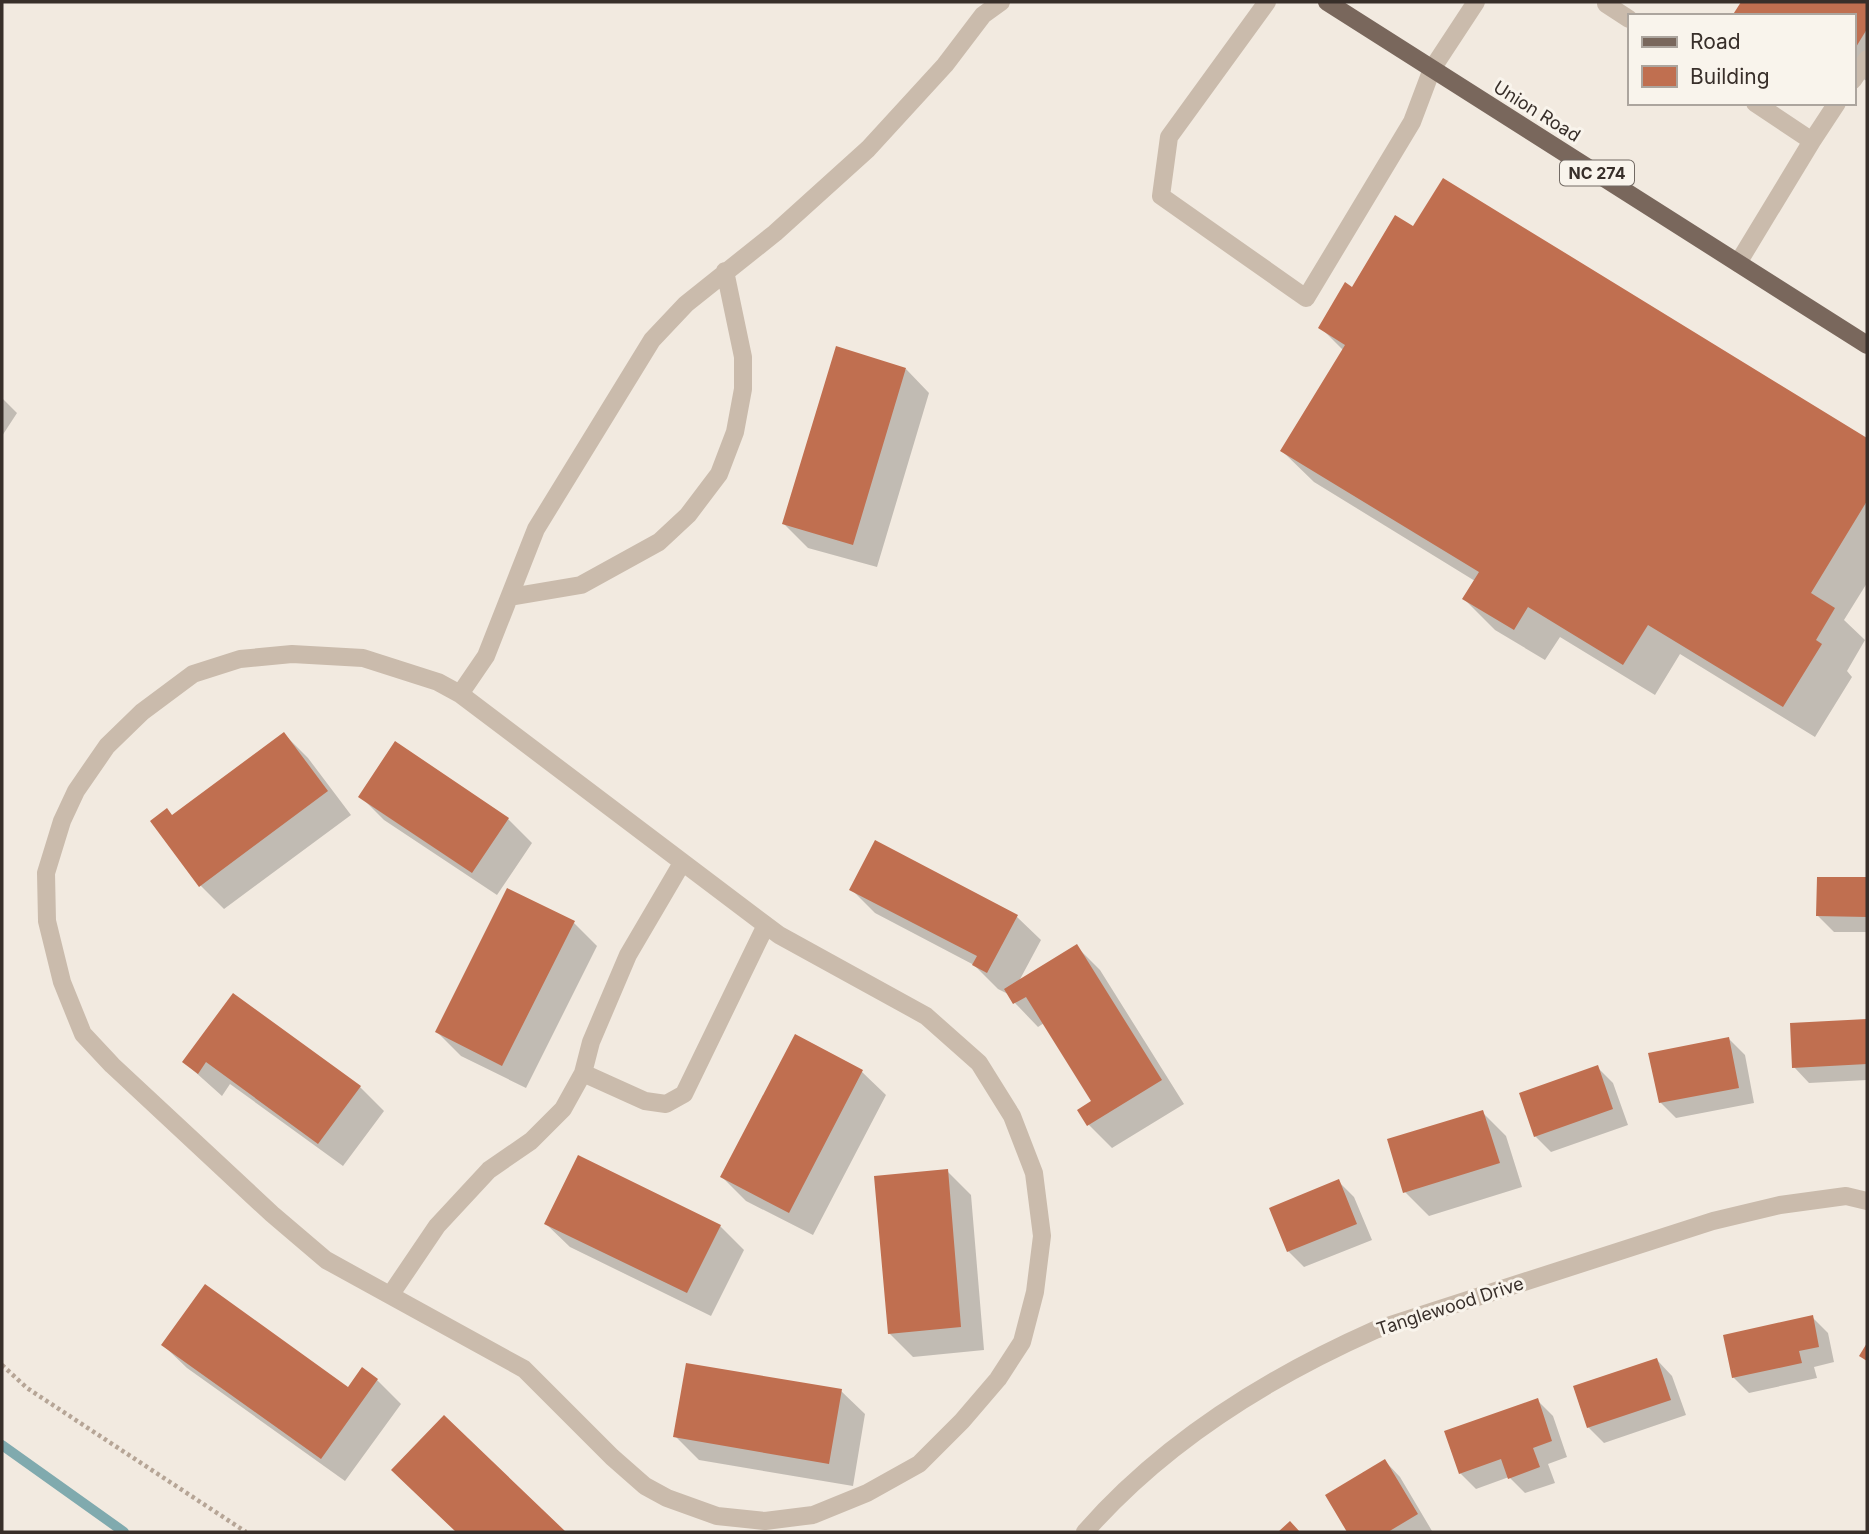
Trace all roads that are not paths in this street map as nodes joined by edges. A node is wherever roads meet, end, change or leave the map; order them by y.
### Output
1 (1001, 2) edge
2 (1267, 2) edge
3 (1326, 2) edge
4 (1476, 2) edge
5 (1608, 2) edge
6 (984, 8) edge
7 (1628, 18) edge
8 (1867, 59) edge
9 (1432, 69) junction
10 (1855, 77) edge
11 (1758, 105) edge
12 (1837, 105) edge
13 (1812, 141) junction
14 (1738, 263) junction
15 (725, 271) junction
16 (1867, 345) edge
17 (510, 597) junction
18 (460, 694) junction
19 (682, 863) junction
20 (766, 925) junction
21 (583, 1073) junction
22 (1867, 1201) edge
23 (391, 1294) junction
24 (1085, 1532) edge

1 - 6 street
2 - 9 street
3 - 9 main road, Union Road / NC 274
4 - 9 street
5 - 7 street
6 - 15 street
8 - 10 street
9 - 14 main road, Union Road / NC 274
11 - 13 street
12 - 13 street
13 - 14 street
14 - 16 main road, Union Road / NC 274
15 - 17 street
15 - 17 street
17 - 18 street
18 - 19 street
18 - 23 street
19 - 20 street
19 - 21 street
20 - 21 street
20 - 23 street
21 - 23 street
22 - 24 street, Tanglewood Drive

